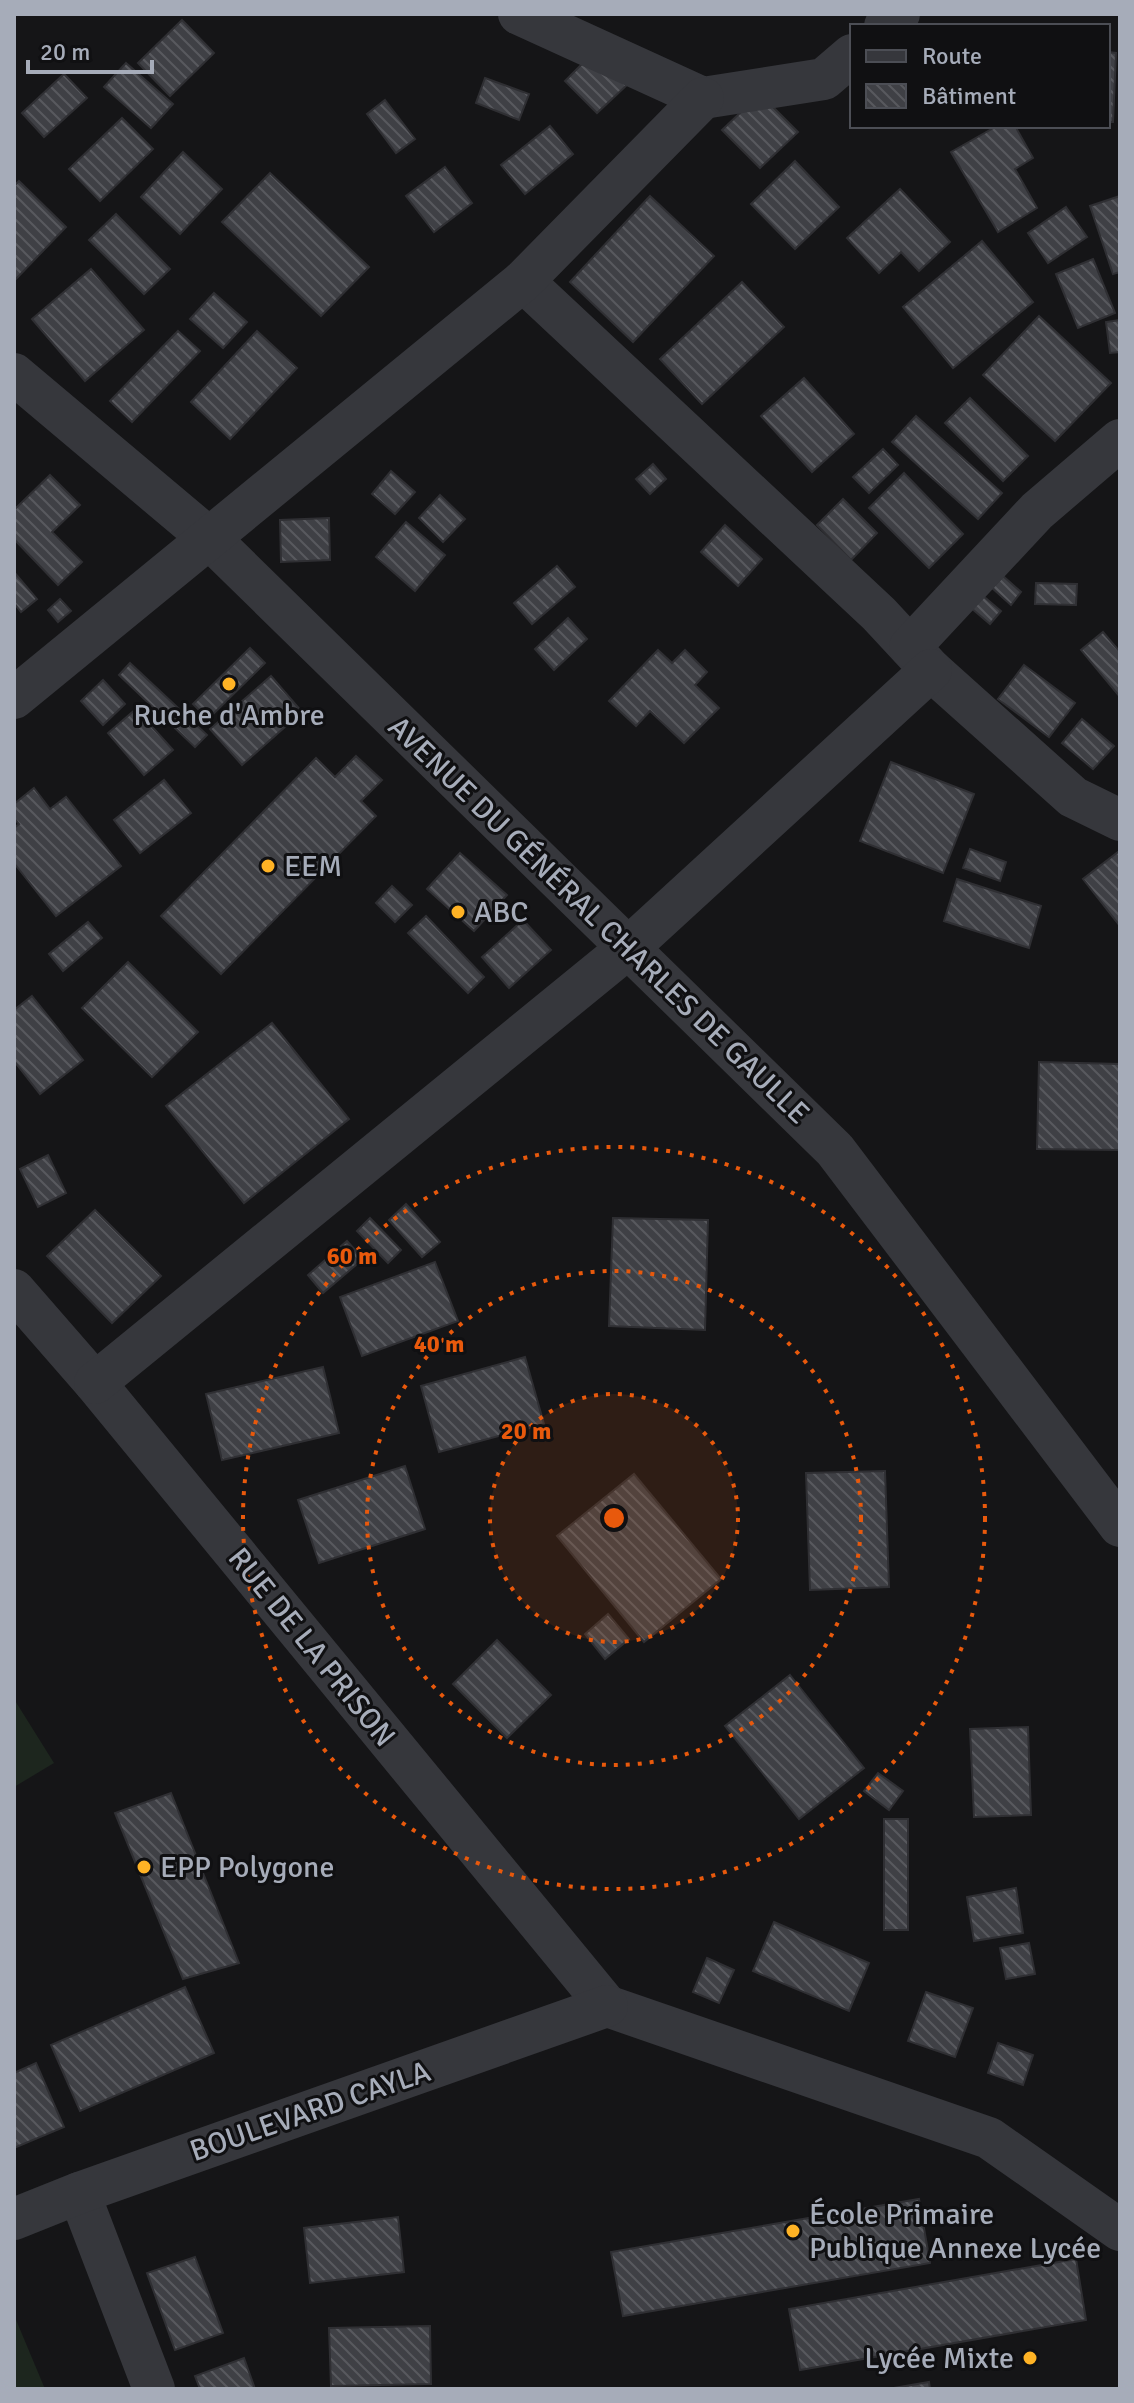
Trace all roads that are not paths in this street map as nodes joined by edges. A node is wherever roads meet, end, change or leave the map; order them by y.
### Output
1 (519, 14) edge
2 (838, 67) edge
3 (703, 98) junction
4 (523, 281) junction
5 (14, 374) edge
6 (1120, 440) edge
7 (210, 539) junction
8 (921, 658) junction
9 (14, 698) edge
10 (1119, 821) edge
11 (628, 948) junction
12 (14, 1290) edge
13 (95, 1383) junction
14 (1120, 1526) edge
15 (607, 2006) junction
16 (79, 2193) junction
17 (14, 2219) edge
18 (1120, 2230) edge
19 (154, 2389) edge

1 - 3 street
2 - 3 street
3 - 4 street
4 - 7 street
4 - 8 street
5 - 7 street, AVENUE DU GÉNÉRAL CHARLES DE GAULLE
6 - 8 street
7 - 9 street
7 - 11 street, AVENUE DU GÉNÉRAL CHARLES DE GAULLE
8 - 10 street
8 - 11 street
11 - 13 street
11 - 14 street, AVENUE DU GÉNÉRAL CHARLES DE GAULLE
12 - 13 street, RUE DE LA PRISON
13 - 15 street, RUE DE LA PRISON
15 - 16 street, BOULEVARD CAYLA
15 - 18 street
16 - 17 street, BOULEVARD CAYLA
16 - 19 street

